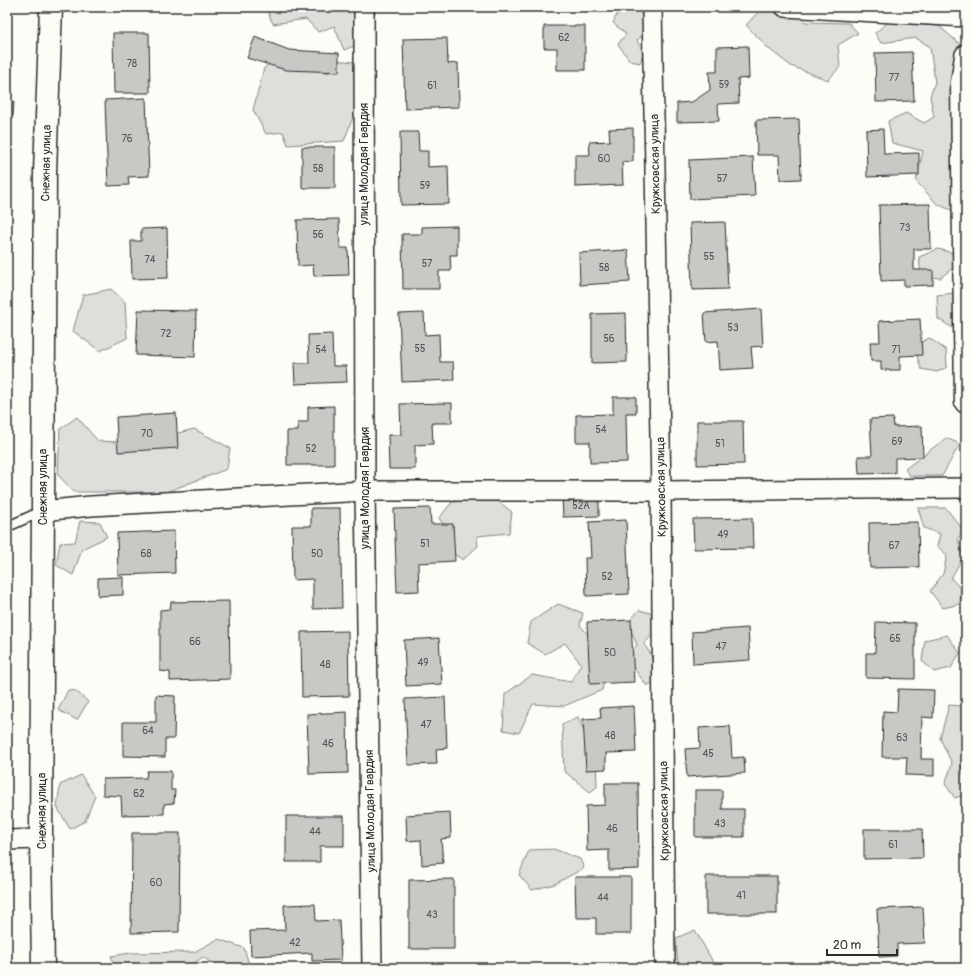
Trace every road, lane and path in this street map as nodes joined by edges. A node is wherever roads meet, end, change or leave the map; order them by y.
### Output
1 (51, 7) edge
2 (364, 7) edge
3 (652, 7) edge
4 (785, 7) edge
5 (966, 17) edge
6 (966, 56) edge
7 (965, 260) edge
8 (966, 402) edge
9 (966, 488) edge
10 (365, 491) junction
11 (661, 491) junction
12 (42, 511) junction
13 (7, 526) edge
14 (41, 839) junction
15 (7, 840) edge
16 (43, 968) edge
17 (372, 968) edge
18 (665, 968) edge

1 - 12 street, Снежная улица
2 - 10 street, улица Молодая Гвардия
3 - 11 street, Кружковская улица
4 - 5 street
6 - 7 street
7 - 8 street
9 - 11 street
10 - 11 street
10 - 12 street
10 - 17 street, улица Молодая Гвардия
11 - 18 street, Кружковская улица
12 - 13 lane
12 - 14 street, Снежная улица
14 - 15 street
14 - 16 street, Снежная улица

